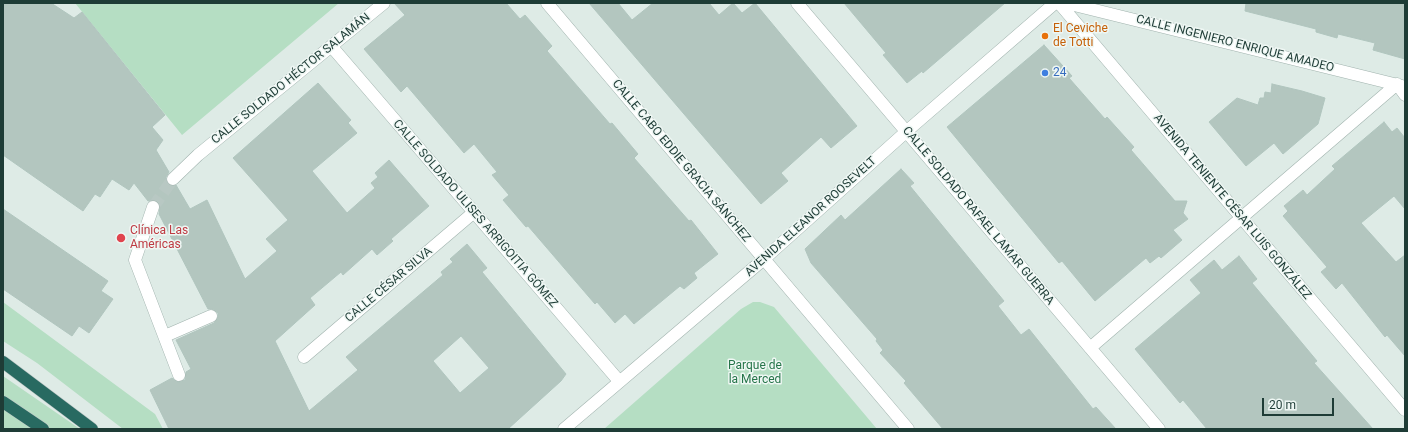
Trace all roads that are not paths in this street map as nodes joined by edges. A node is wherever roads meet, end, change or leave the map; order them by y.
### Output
1 (384, 3) edge
2 (547, 3) edge
3 (797, 3) edge
4 (1055, 3) edge
5 (1059, 3) edge
6 (1066, 3) edge
7 (332, 47) junction
8 (1401, 85) edge
9 (1405, 95) edge
10 (907, 131) junction
11 (172, 179) tunnel mouth
12 (153, 207) tunnel mouth
13 (473, 213) junction
14 (1242, 219) junction
15 (764, 259) junction
16 (211, 316) dead end
17 (165, 336) junction
18 (1090, 348) junction
19 (304, 357) dead end
20 (3, 362) edge
21 (179, 375) dead end
22 (619, 381) junction
23 (3, 402) edge
24 (1405, 410) edge
25 (42, 429) edge
26 (92, 429) edge
27 (564, 429) edge
28 (908, 429) edge
29 (1159, 429) edge

1 - 7 street, CALLE SOLDADO HÉCTOR SALAMÁN
2 - 15 street, CALLE CABO EDDIE GRACIA SÁNCHEZ
3 - 10 street, CALLE SOLDADO RAFAEL LAMAR GUERRA
4 - 10 street, AVENIDA ELEANOR ROOSEVELT
5 - 14 street, AVENIDA TENIENTE CÉSAR LUIS GONZÁLEZ
6 - 8 street, CALLE INGENIERO ENRIQUE AMADEO
7 - 11 street, CALLE SOLDADO HÉCTOR SALAMÁN
7 - 13 street, CALLE SOLDADO ULISES ARRIGOITIA GÓMEZ
8 - 9 street
8 - 14 street
10 - 15 street, AVENIDA ELEANOR ROOSEVELT
10 - 18 street, CALLE SOLDADO RAFAEL LAMAR GUERRA
12 - 17 street
13 - 19 street, CALLE CÉSAR SILVA
13 - 22 street, CALLE SOLDADO ULISES ARRIGOITIA GÓMEZ
14 - 18 street
14 - 24 street, AVENIDA TENIENTE CÉSAR LUIS GONZÁLEZ
15 - 22 street, AVENIDA ELEANOR ROOSEVELT
15 - 28 street, CALLE CABO EDDIE GRACIA SÁNCHEZ
16 - 17 street
17 - 21 street
18 - 29 street, CALLE SOLDADO RAFAEL LAMAR GUERRA
20 - 26 highway
22 - 27 street, AVENIDA ELEANOR ROOSEVELT
23 - 25 highway

